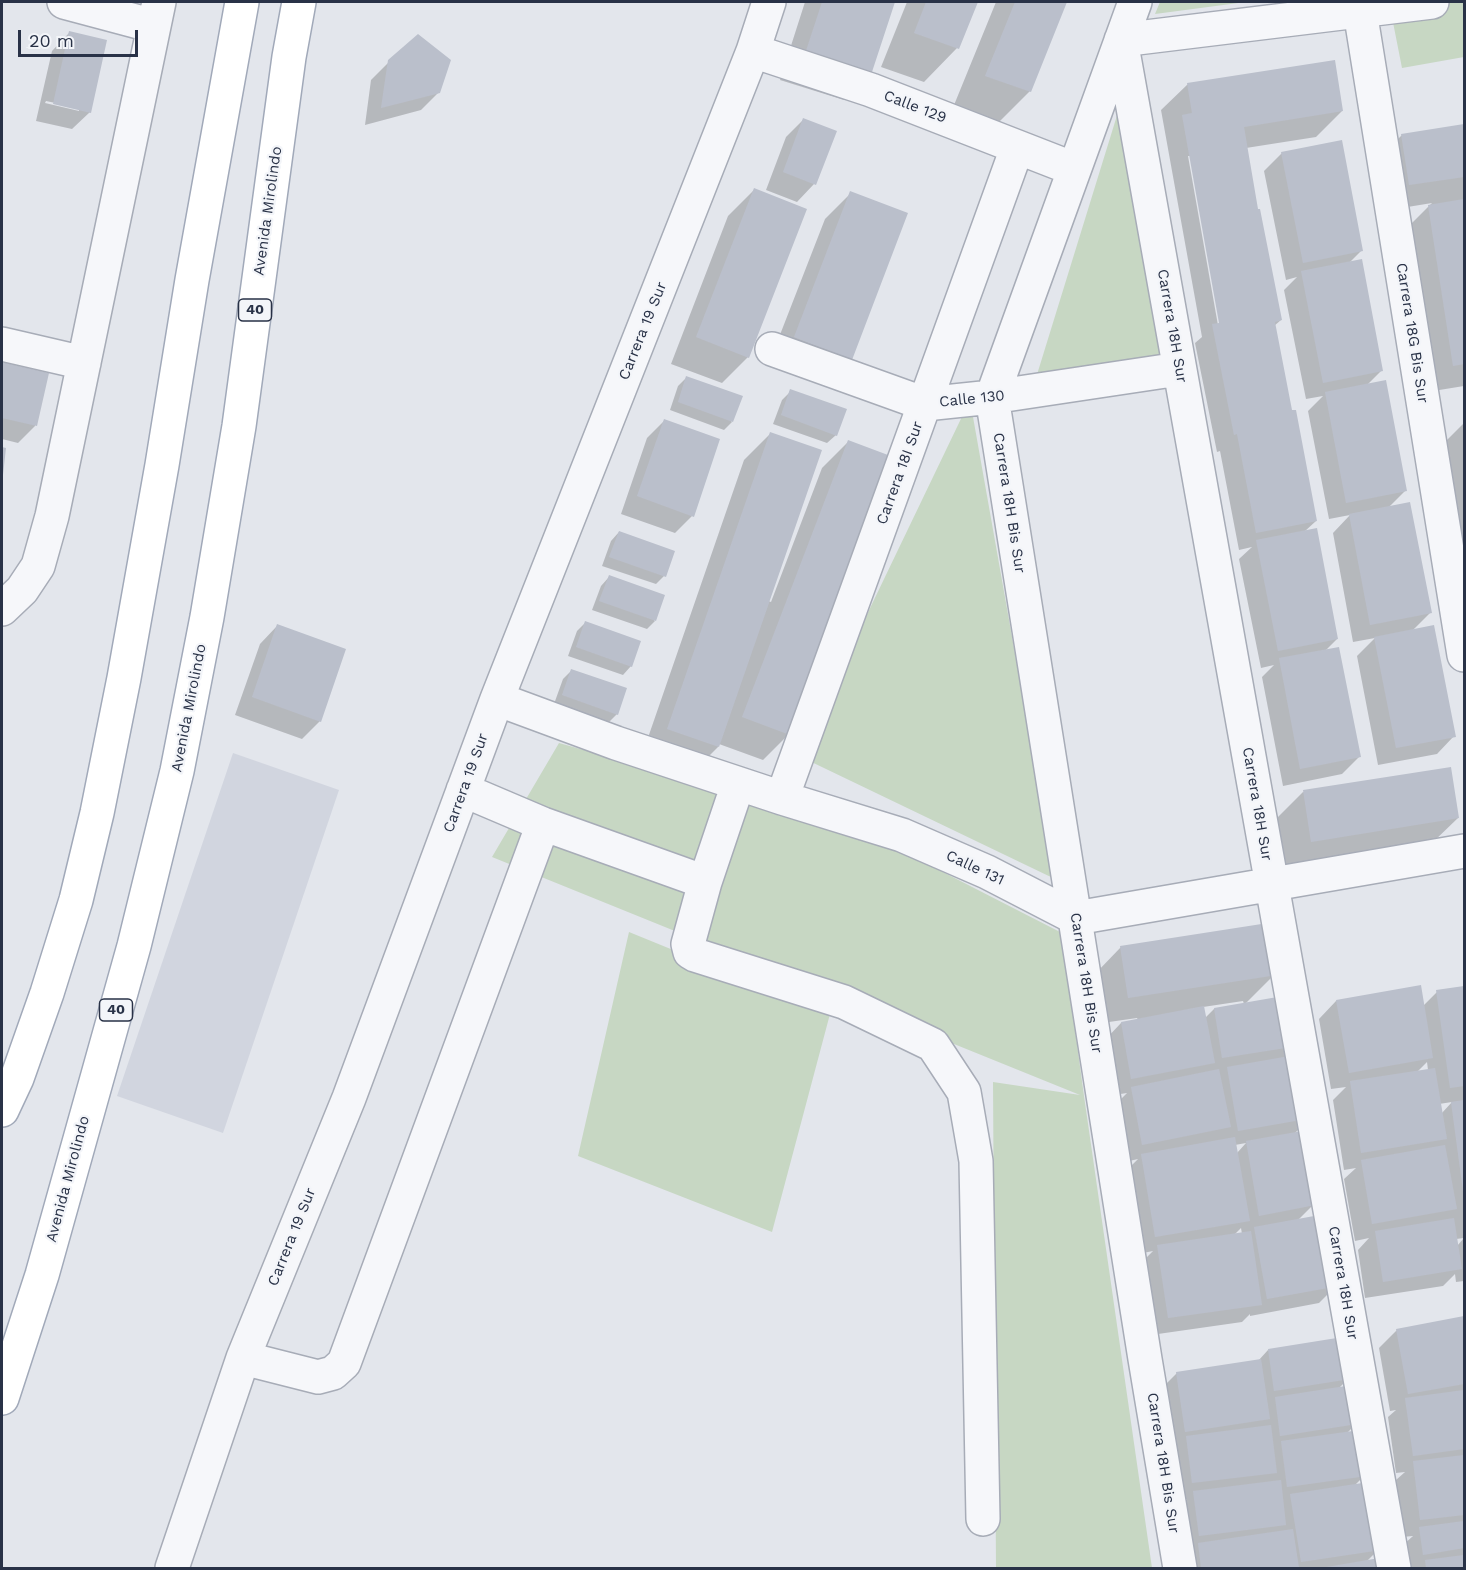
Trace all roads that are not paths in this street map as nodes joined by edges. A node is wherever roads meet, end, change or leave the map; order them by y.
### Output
1 (64, 2) edge
2 (242, 2) edge
3 (298, 2) edge
4 (769, 2) edge
5 (1135, 2) edge
6 (1432, 2) edge
7 (1360, 11) junction
8 (156, 14) edge
9 (1121, 40) junction
10 (753, 51) junction
11 (1017, 148) junction
12 (1074, 169) junction
13 (2, 344) edge
14 (772, 349) dead end
15 (84, 363) junction
16 (1179, 369) junction
17 (992, 397) junction
18 (925, 404) junction
19 (2, 609) edge
20 (1464, 655) edge
21 (497, 699) junction
22 (738, 784) junction
23 (463, 790) junction
24 (782, 798) junction
25 (543, 824) junction
26 (1464, 851) edge
27 (705, 882) junction
28 (1272, 884) junction
29 (1076, 918) junction
30 (2, 1110) edge
31 (243, 1359) junction
32 (2, 1398) edge
33 (983, 1519) dead end
34 (172, 1569) edge
35 (1180, 1569) edge
36 (1394, 1569) edge

1 - 8 street
2 - 30 main road
3 - 32 main road, Avenida Mirolindo / 40
4 - 10 street, Carrera 19 Sur
5 - 9 street
6 - 7 street
7 - 9 street
7 - 20 street, Carrera 18G Bis Sur
8 - 15 street
9 - 12 street
9 - 16 street, Carrera 18H Sur
10 - 11 street, Calle 129
10 - 21 street, Carrera 19 Sur
11 - 12 street, Calle 129
11 - 18 street, Carrera 18I Sur
12 - 17 street
13 - 15 street
14 - 18 street, Calle 130
15 - 19 street
16 - 17 street, Calle 130
16 - 28 street, Carrera 18H Sur
17 - 18 street, Calle 130
17 - 29 street, Carrera 18H Bis Sur
18 - 24 street, Carrera 18I Sur
21 - 22 street, Calle 131
21 - 23 street, Carrera 19 Sur
22 - 24 street, Calle 131
22 - 27 street
23 - 25 street
23 - 31 street, Carrera 19 Sur
24 - 29 street, Calle 131
25 - 27 street
25 - 31 street
26 - 28 street
27 - 33 street
28 - 29 street
28 - 36 street, Carrera 18H Sur
29 - 35 street, Carrera 18H Bis Sur
31 - 34 street, Carrera 19 Sur

